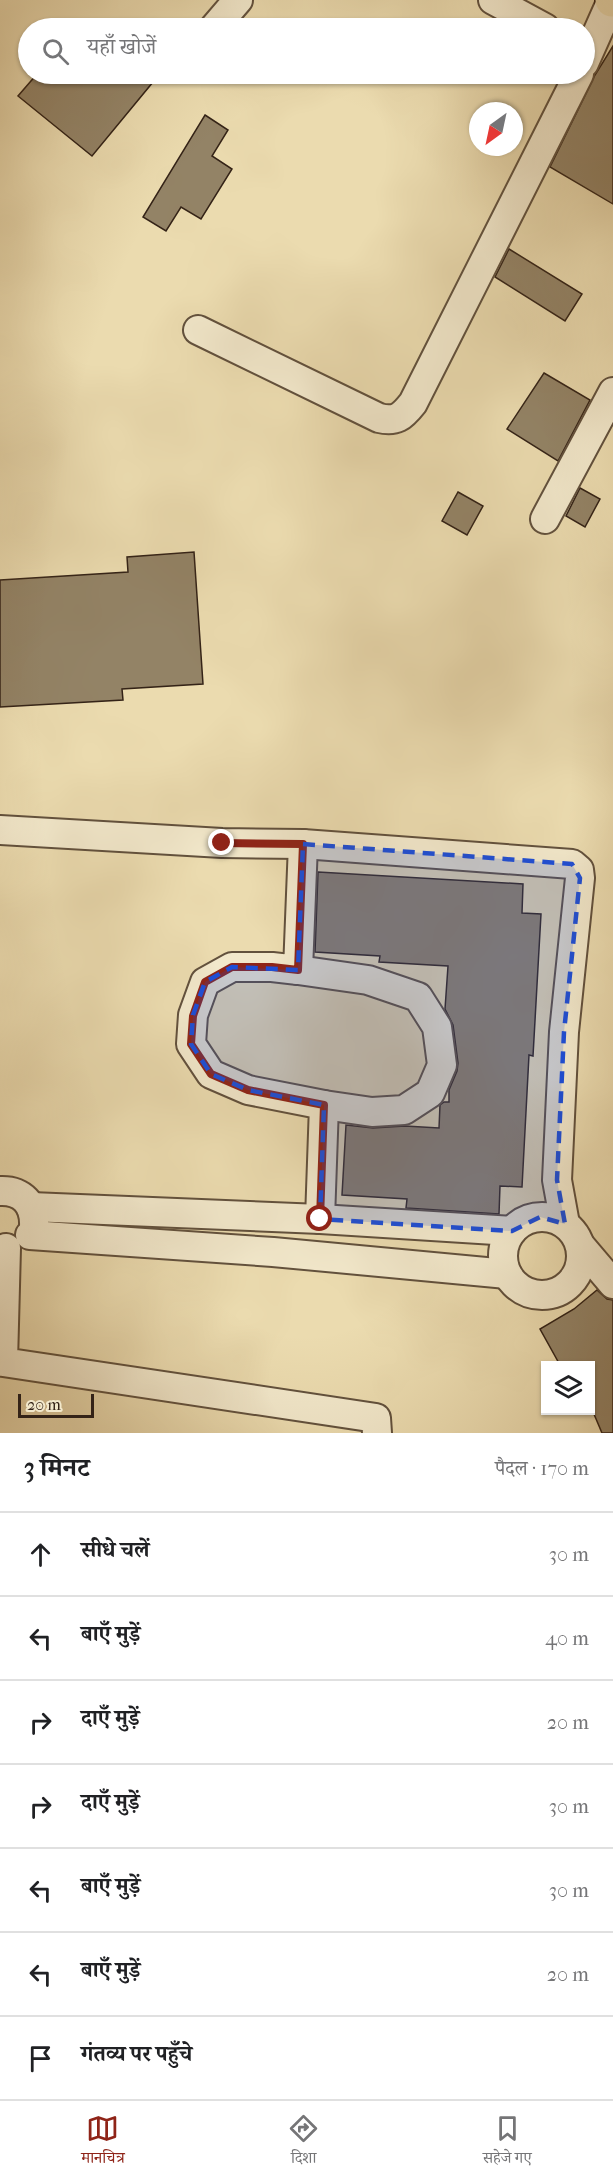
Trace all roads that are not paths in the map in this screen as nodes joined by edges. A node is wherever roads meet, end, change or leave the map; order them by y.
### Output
1 (238, 0) edge
2 (493, 0) edge
3 (613, 0) edge
4 (223, 18) edge
5 (526, 18) edge
6 (595, 37) edge
7 (572, 84) edge
8 (198, 330) dead end
9 (613, 392) edge
10 (545, 519) dead end
11 (0, 830) edge
12 (303, 844) junction
13 (298, 970) junction
14 (324, 1105) junction
15 (0, 1191) edge
16 (31, 1207) junction
17 (320, 1219) junction
18 (512, 1231) junction
19 (572, 1234) junction
20 (12, 1243) edge
21 (507, 1274) junction
22 (613, 1284) edge
23 (377, 1433) edge

1 - 4 street
2 - 5 street
3 - 6 street
7 - 8 street
9 - 10 street
11 - 12 street
12 - 13 street
12 - 19 street
13 - 14 street
13 - 14 street
14 - 17 street
15 - 16 street
16 - 17 street
16 - 20 street
17 - 18 street
18 - 19 street
18 - 21 street
19 - 21 street
19 - 22 street
20 - 21 street
20 - 23 street

